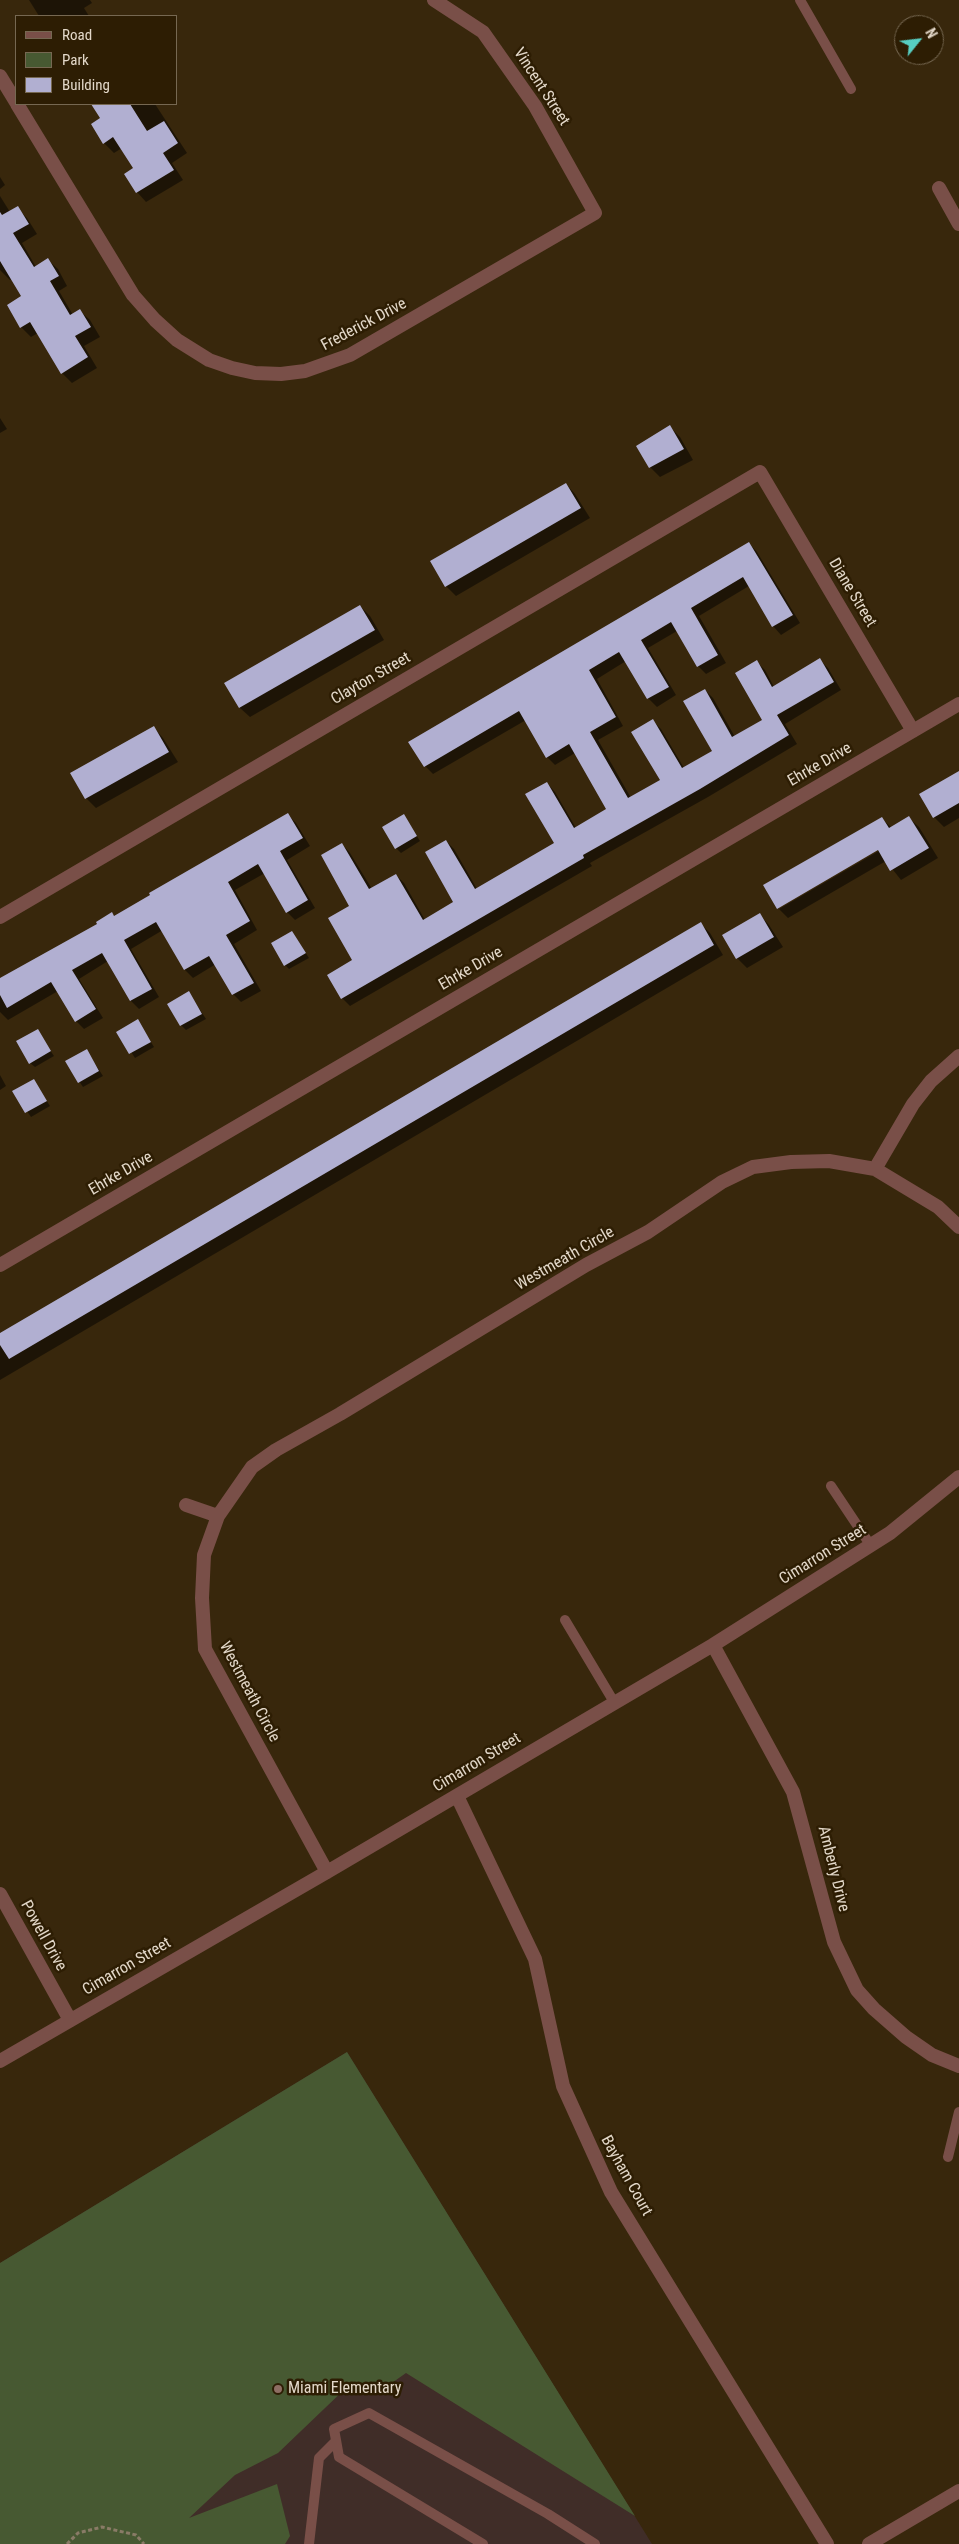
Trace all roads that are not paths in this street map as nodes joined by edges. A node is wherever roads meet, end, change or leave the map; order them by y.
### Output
1 (434, 0) edge
2 (800, 0) edge
3 (0, 76) edge
4 (851, 89) dead end
5 (15, 100) edge
6 (18, 105) edge
7 (939, 188) dead end
8 (595, 213) joint
9 (959, 224) edge
10 (760, 472) joint
11 (959, 704) edge
12 (913, 731) junction
13 (0, 917) edge
14 (959, 1056) edge
15 (875, 1169) junction
16 (959, 1227) edge
17 (0, 1265) edge
18 (959, 1477) edge
19 (831, 1486) dead end
20 (186, 1505) dead end
21 (218, 1516) junction
22 (871, 1546) junction
23 (565, 1620) dead end
24 (713, 1645) junction
25 (614, 1702) junction
26 (457, 1796) junction
27 (327, 1872) junction
28 (0, 1894) edge
29 (70, 2020) junction
30 (0, 2060) edge
31 (959, 2066) edge
32 (959, 2112) edge
33 (948, 2157) dead end
34 (336, 2441) junction
35 (959, 2491) edge
36 (309, 2544) edge
37 (483, 2544) edge
38 (595, 2544) edge
39 (827, 2544) edge
40 (869, 2544) edge

1 - 8 street, Vincent Street
2 - 4 lane
3 - 5 street, Frederick Drive
6 - 8 street, Frederick Drive
7 - 9 street
10 - 12 street, Diane Street
10 - 13 street, Clayton Street
11 - 12 street, Ehrke Drive
12 - 17 street, Ehrke Drive
14 - 15 street
15 - 16 street, Westmeath Circle
15 - 21 street, Westmeath Circle
18 - 22 street, Cimarron Street
19 - 22 lane
20 - 21 street
21 - 27 street, Westmeath Circle
22 - 24 street, Cimarron Street
23 - 25 lane
24 - 25 street, Cimarron Street
24 - 31 street, Amberly Drive
25 - 26 street, Cimarron Street
26 - 27 street, Cimarron Street
26 - 39 street, Bayham Court
27 - 29 street, Cimarron Street
28 - 29 street, Powell Drive
29 - 30 street, Cimarron Street
32 - 33 lane
34 - 36 lane
34 - 37 lane
34 - 38 lane
35 - 40 street

